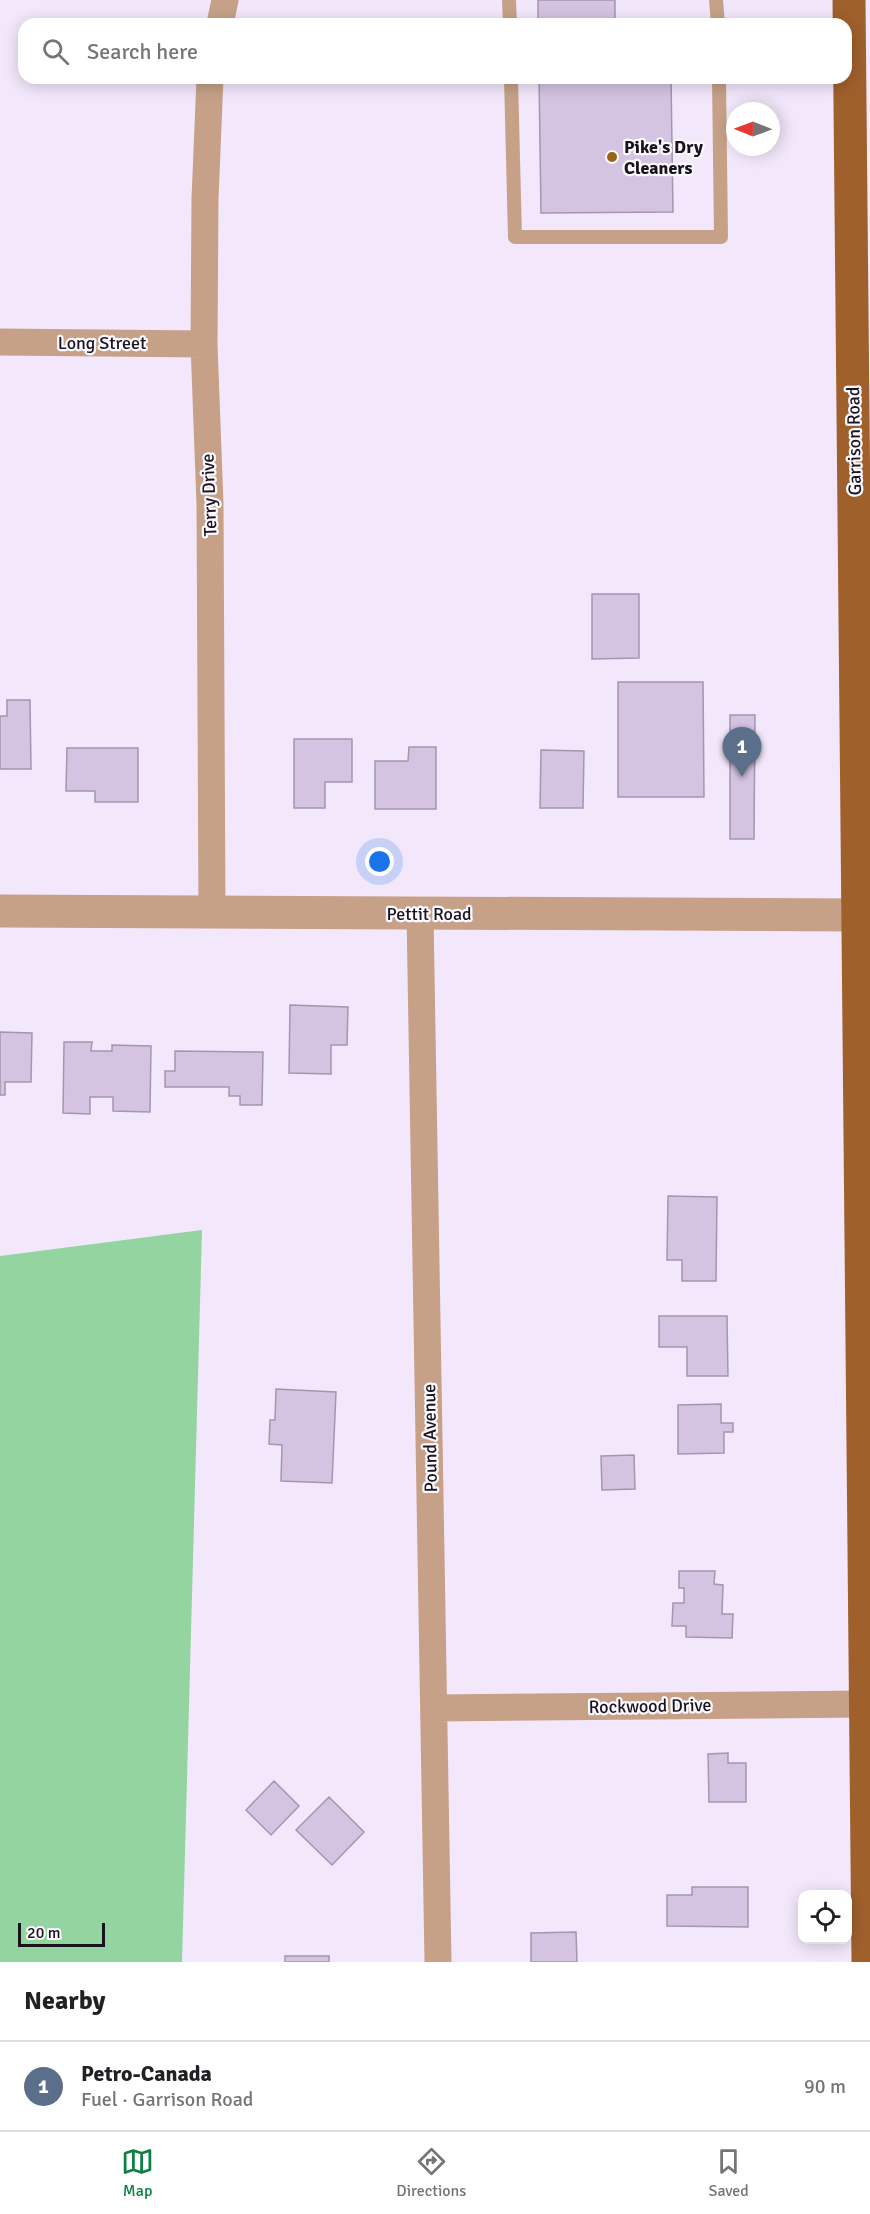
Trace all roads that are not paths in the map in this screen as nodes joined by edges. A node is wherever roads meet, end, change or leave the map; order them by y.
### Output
1 (225, 0) edge
2 (509, 0) edge
3 (716, 0) edge
4 (849, 0) edge
5 (221, 18) edge
6 (510, 18) edge
7 (718, 18) edge
8 (850, 18) edge
9 (852, 53) edge
10 (210, 84) edge
11 (511, 84) edge
12 (719, 84) edge
13 (0, 342) edge
14 (204, 344) junction
15 (0, 912) edge
16 (212, 913) junction
17 (420, 914) junction
18 (864, 915) edge
19 (865, 1704) junction
20 (435, 1708) junction
21 (438, 1962) edge
22 (868, 1962) edge

1 - 5 street
2 - 6 lane
3 - 7 lane
4 - 8 main road, Garrison Road
9 - 18 main road, Garrison Road
10 - 14 street, Terry Drive
11 - 12 lane
13 - 14 street, Long Street
14 - 16 street, Terry Drive
15 - 16 street, Pettit Road
16 - 17 street, Pettit Road
17 - 18 street, Pettit Road
17 - 20 street, Pound Avenue
18 - 19 main road, Garrison Road
19 - 20 street, Rockwood Drive
19 - 22 main road, Garrison Road
20 - 21 street, Pound Avenue

